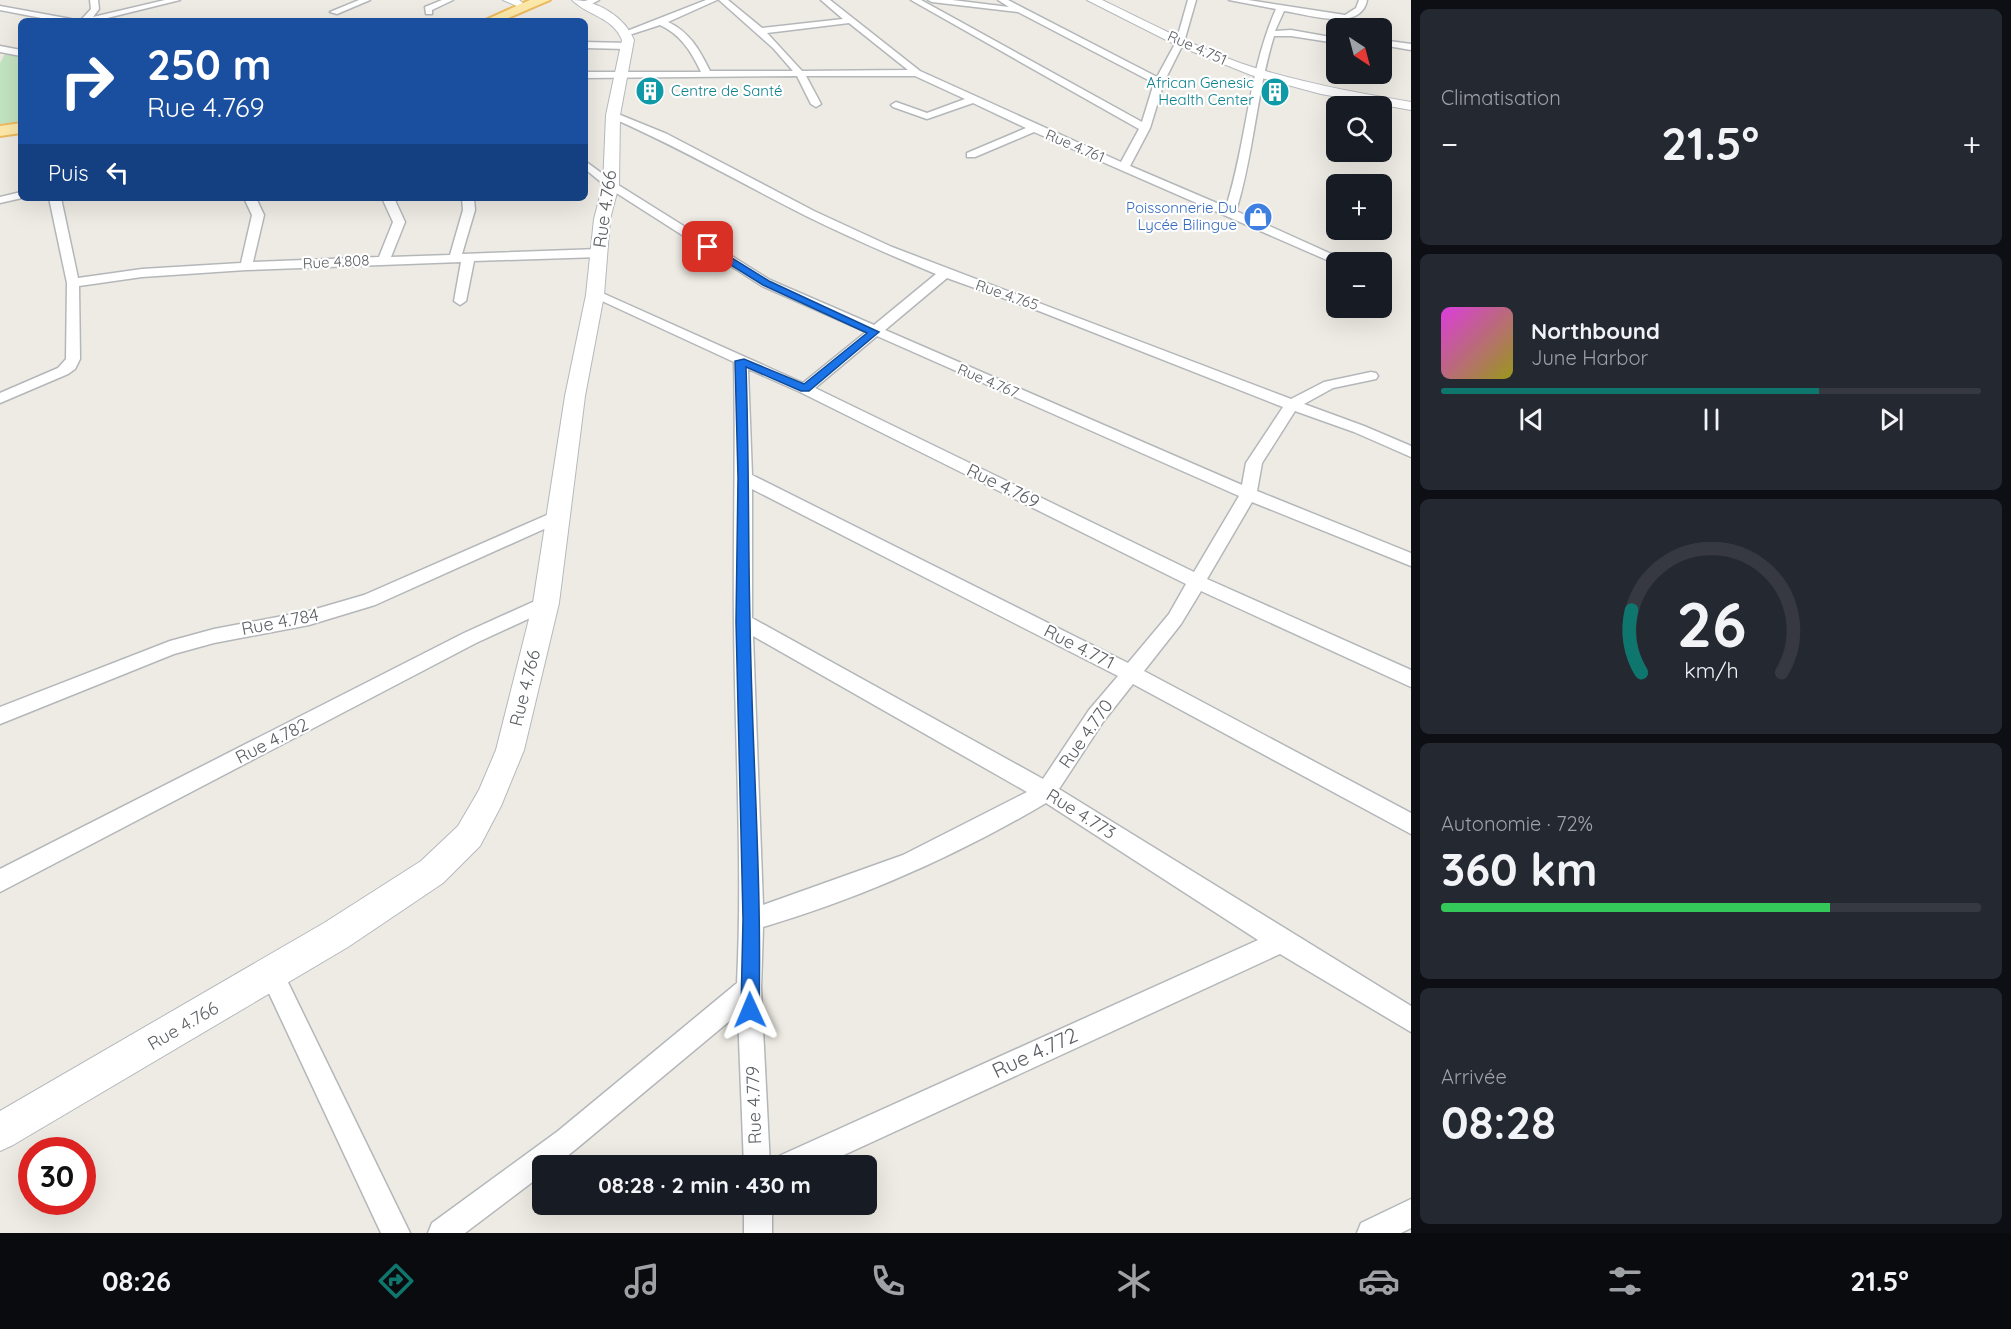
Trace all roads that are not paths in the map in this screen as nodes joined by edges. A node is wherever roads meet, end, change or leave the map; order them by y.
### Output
1 (94, 0) edge
2 (176, 0) edge
3 (366, 0) edge
4 (449, 0) edge
5 (544, 0) edge
6 (713, 0) edge
7 (723, 0) edge
8 (825, 0) edge
9 (915, 0) edge
10 (932, 0) edge
11 (1002, 0) edge
12 (1093, 0) edge
13 (1191, 0) edge
14 (1233, 0) edge
15 (1364, 0) edge
16 (516, 1) edge
17 (582, 1) edge
18 (0, 8) edge
19 (1281, 8) junction
20 (1023, 11) junction
21 (334, 12) dead end
22 (429, 12) dead end
23 (55, 18) edge
24 (87, 18) edge
25 (97, 18) edge
26 (486, 18) edge
27 (497, 18) edge
28 (852, 20) junction
29 (660, 22) junction
30 (759, 31) junction
31 (1271, 34) junction
32 (626, 39) junction
33 (1326, 39) edge
34 (1180, 42) junction
35 (1392, 44) edge
36 (588, 45) edge
37 (1411, 47) edge
38 (0, 50) edge
39 (18, 53) edge
40 (800, 73) junction
41 (707, 74) junction
42 (917, 74) junction
43 (1260, 74) junction
44 (588, 75) edge
45 (620, 76) junction
46 (1159, 82) junction
47 (973, 100) junction
48 (816, 104) dead end
49 (896, 105) dead end
50 (1411, 106) edge
51 (613, 115) junction
52 (18, 123) edge
53 (0, 126) edge
54 (18, 128) edge
55 (1034, 128) junction
56 (1145, 128) junction
57 (0, 131) edge
58 (971, 154) dead end
59 (588, 166) edge
60 (1124, 166) junction
61 (612, 185) junction
62 (18, 196) edge
63 (0, 200) edge
64 (56, 201) edge
65 (251, 201) edge
66 (389, 201) edge
67 (468, 201) edge
68 (1230, 212) junction
69 (599, 253) junction
70 (1326, 254) edge
71 (461, 259) junction
72 (384, 260) junction
73 (246, 266) junction
74 (945, 273) junction
75 (73, 283) junction
76 (595, 295) junction
77 (460, 301) dead end
78 (874, 332) junction
79 (741, 361) junction
80 (1371, 376) dead end
81 (805, 389) junction
82 (0, 398) edge
83 (1292, 405) junction
84 (1411, 452) edge
85 (744, 478) junction
86 (1248, 494) junction
87 (556, 517) junction
88 (1411, 560) edge
89 (1198, 582) junction
90 (546, 603) junction
91 (743, 622) junction
92 (1132, 674) junction
93 (1411, 679) edge
94 (0, 716) edge
95 (1046, 792) junction
96 (1411, 824) edge
97 (0, 882) edge
98 (752, 919) junction
99 (1281, 941) junction
100 (272, 974) junction
101 (749, 989) junction
102 (1411, 1020) edge
103 (0, 1132) edge
104 (756, 1155) edge
105 (813, 1155) edge
106 (1411, 1213) edge
107 (758, 1215) edge
108 (396, 1233) edge
109 (442, 1233) edge
110 (758, 1233) edge
111 (1371, 1233) edge

1 - 24 street
2 - 25 street
3 - 21 street
4 - 22 street
5 - 27 main road
6 - 29 street
7 - 30 street
8 - 28 street, Rue 4.761
9 - 56 street
10 - 20 street
11 - 20 street
12 - 34 street, Rue 4.751
13 - 34 street
14 - 19 street
15 - 19 street
16 - 26 main road
17 - 32 street
18 - 23 street
19 - 31 street
20 - 46 street
28 - 30 street
28 - 42 street, Rue 4.761
29 - 32 street
29 - 41 street
30 - 40 street
31 - 33 street
31 - 43 street
32 - 36 street
32 - 45 street, Rue 4.766
34 - 43 street, Rue 4.751
34 - 46 street
35 - 37 street
38 - 39 street
40 - 41 street
40 - 42 street
40 - 48 street
41 - 45 street
42 - 47 street, Rue 4.761
43 - 50 street, Rue 4.751
43 - 68 street
44 - 45 street
45 - 51 street, Rue 4.766
46 - 56 street
47 - 49 street
47 - 55 street, Rue 4.761
51 - 61 street, Rue 4.766
51 - 74 street, Rue 4.765
52 - 53 main road
54 - 57 main road
55 - 58 street
55 - 60 street, Rue 4.761
56 - 60 street
59 - 61 street, Rue 4.767
60 - 68 street, Rue 4.761
61 - 69 street, Rue 4.766
61 - 78 street, Rue 4.767
62 - 63 street
64 - 75 street
65 - 73 street
66 - 72 street
67 - 71 street
68 - 70 street, Rue 4.761
69 - 71 street, Rue 4.808
69 - 76 street, Rue 4.766
71 - 72 street, Rue 4.808
71 - 77 street
72 - 73 street, Rue 4.808
73 - 75 street, Rue 4.808
74 - 78 street
74 - 83 street, Rue 4.765
75 - 82 street
76 - 79 street, Rue 4.769
76 - 87 street, Rue 4.766
78 - 81 street
78 - 86 street, Rue 4.767
79 - 81 street, Rue 4.769
79 - 85 street, Rue 4.779
80 - 83 street
81 - 89 street, Rue 4.769
83 - 84 street, Rue 4.765
83 - 86 street, Rue 4.770
85 - 91 street, Rue 4.779
85 - 92 street, Rue 4.771
86 - 88 street, Rue 4.767
86 - 89 street, Rue 4.770
87 - 90 street, Rue 4.766
87 - 94 street, Rue 4.784
89 - 92 street, Rue 4.770
89 - 93 street, Rue 4.769
90 - 97 street, Rue 4.782
90 - 100 street, Rue 4.766
91 - 95 street, Rue 4.773
91 - 98 street, Rue 4.779
92 - 95 street, Rue 4.770
92 - 96 street, Rue 4.771
95 - 98 street, Rue 4.770
95 - 99 street, Rue 4.773
98 - 101 street, Rue 4.779
99 - 102 street, Rue 4.773
99 - 105 street, Rue 4.772
100 - 103 street, Rue 4.766
100 - 108 street
101 - 104 street, Rue 4.779
101 - 109 street
106 - 111 street
107 - 110 street

